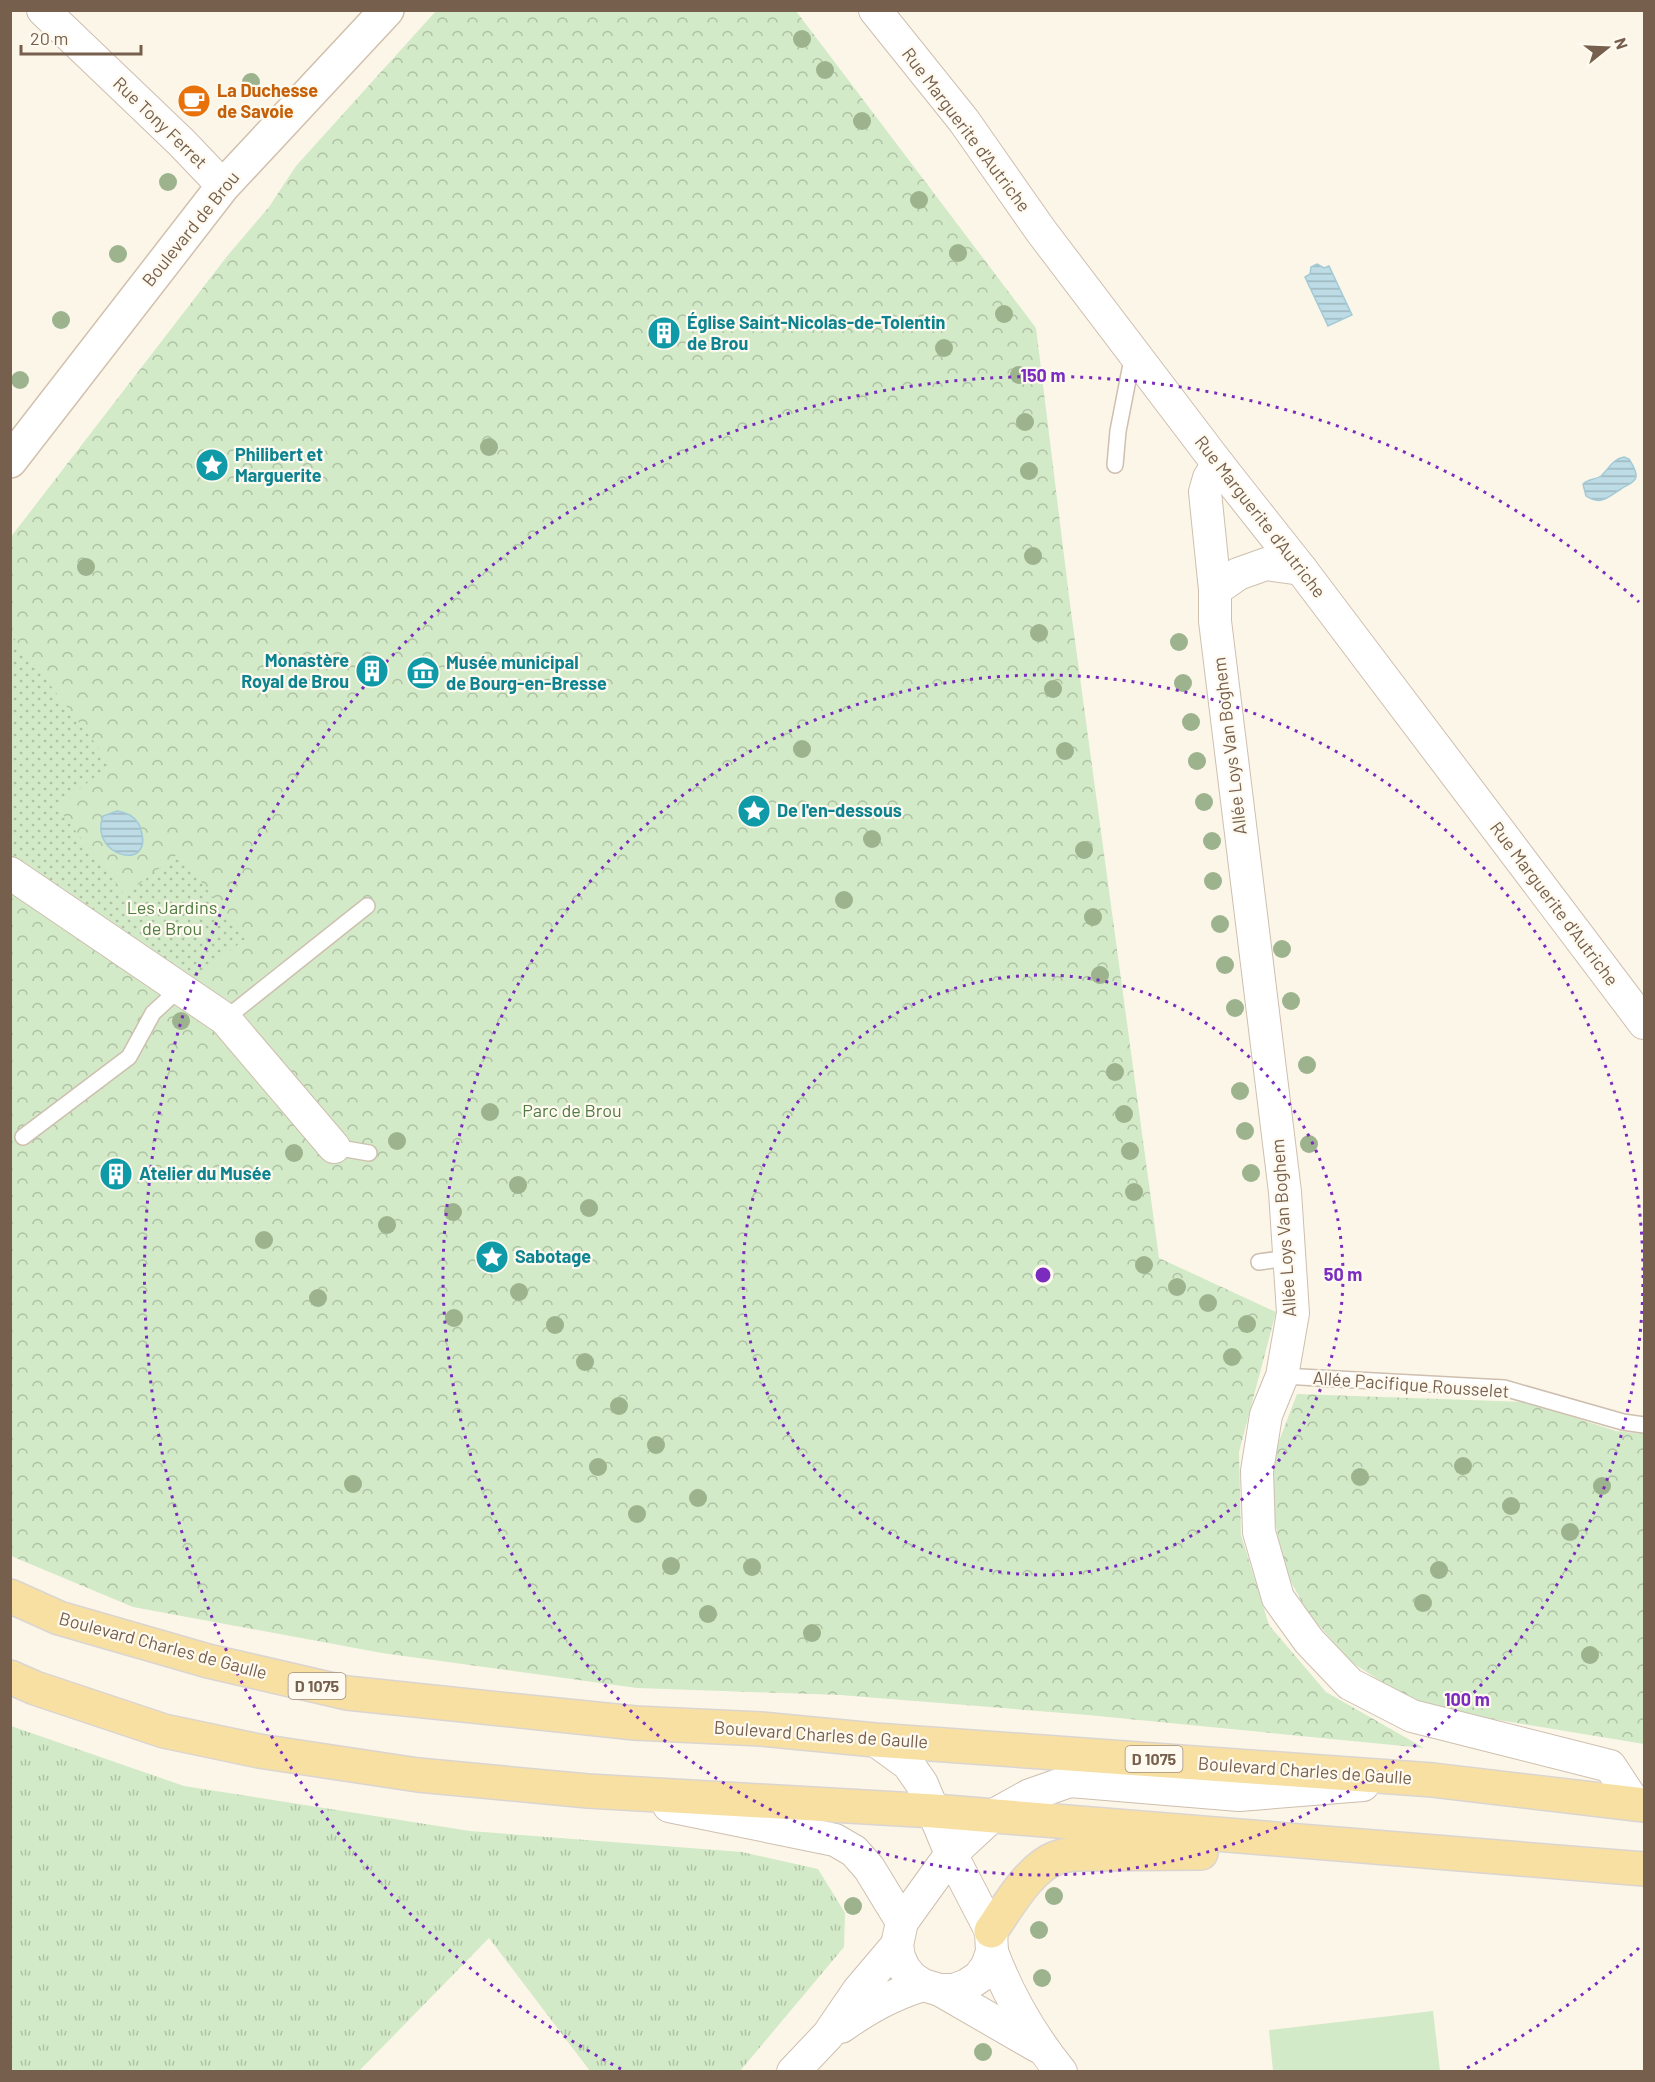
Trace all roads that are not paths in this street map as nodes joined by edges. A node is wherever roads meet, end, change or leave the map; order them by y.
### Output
1 (43, 10) edge
2 (387, 10) edge
3 (875, 10) edge
4 (223, 186) junction
5 (1134, 351) junction
6 (10, 460) edge
7 (1218, 464) junction
8 (1115, 465) dead end
9 (1301, 569) junction
10 (1215, 590) junction
11 (10, 873) edge
12 (367, 906) dead end
13 (180, 988) junction
14 (225, 1019) junction
15 (1644, 1023) edge
16 (23, 1137) dead end
17 (334, 1147) joint
18 (369, 1153) dead end
19 (1282, 1376) junction
20 (1644, 1425) edge
21 (10, 1596) edge
22 (10, 1677) edge
23 (875, 1740) junction
24 (1433, 1780) junction
25 (588, 1791) junction
26 (1640, 1804) edge
27 (934, 1811) junction
28 (992, 1816) junction
29 (1403, 1850) junction
30 (951, 1854) junction
31 (1644, 1869) edge
32 (904, 1925) junction
33 (987, 1931) junction
34 (932, 1988) junction
35 (828, 2035) junction
36 (1052, 2061) edge
37 (793, 2072) edge

1 - 4 street, Rue Tony Ferret
2 - 4 main road, Boulevard de Brou
3 - 5 street, Rue Marguerite d'Autriche
4 - 6 main road, Boulevard de Brou
5 - 7 street, Rue Marguerite d'Autriche
5 - 8 lane
7 - 9 street, Rue Marguerite d'Autriche
7 - 10 street, Allée Loys Van Boghem
9 - 10 street
9 - 15 street, Rue Marguerite d'Autriche
10 - 19 street, Allée Loys Van Boghem
11 - 13 street
12 - 14 lane
13 - 14 street
13 - 16 lane
14 - 17 street
17 - 18 lane
19 - 20 lane, Allée Pacifique Rousselet
19 - 26 street, Allée Loys Van Boghem
21 - 23 main road, Boulevard Charles de Gaulle / D 1075
22 - 25 main road
23 - 24 main road, Boulevard Charles de Gaulle / D 1075
23 - 27 street
24 - 26 main road, Boulevard Charles de Gaulle / D 1075
24 - 28 street
25 - 27 main road
25 - 32 street
27 - 28 main road
27 - 30 street
28 - 29 main road
28 - 30 street
29 - 31 main road
29 - 33 main road
30 - 32 street
30 - 33 street
32 - 33 street
32 - 34 street
32 - 35 street
33 - 34 street
33 - 36 street
34 - 35 street
34 - 36 street
35 - 37 street

